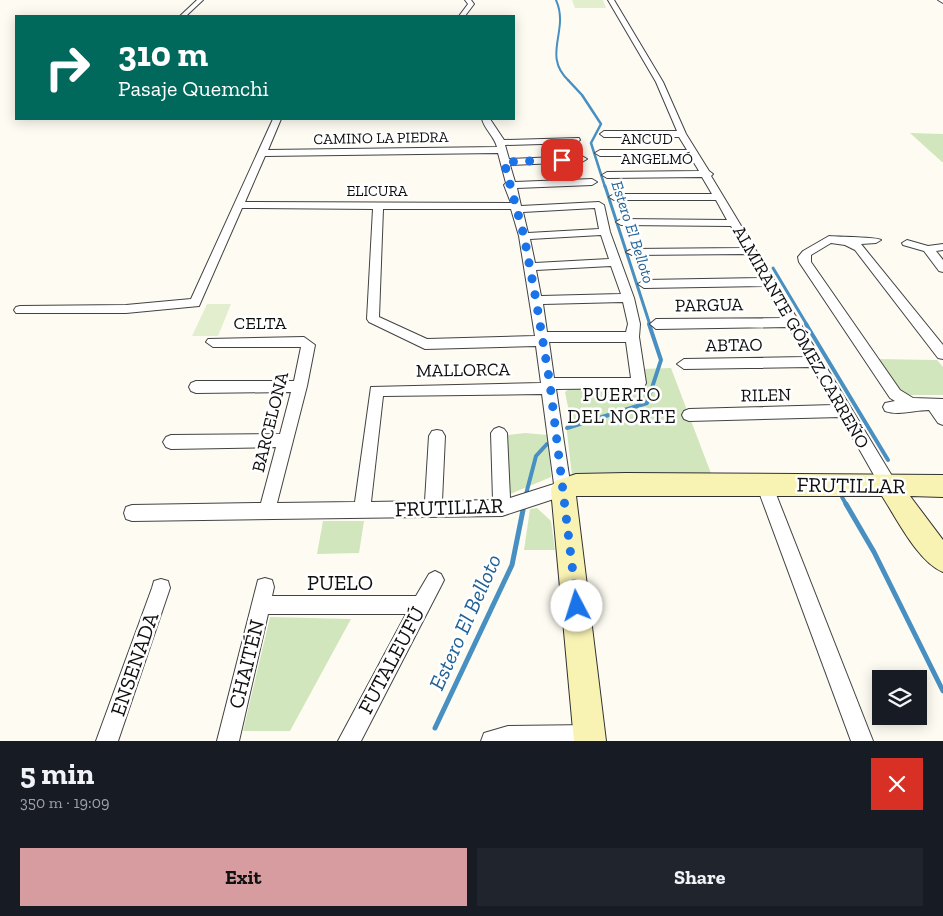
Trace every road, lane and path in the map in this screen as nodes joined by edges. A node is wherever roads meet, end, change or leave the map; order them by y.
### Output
1 (200, 0) edge
2 (468, 0) edge
3 (620, 0) edge
4 (612, 3) edge
5 (184, 15) edge
6 (463, 15) edge
7 (277, 120) edge
8 (486, 120) edge
9 (604, 134) dead end
10 (682, 134) junction
11 (576, 140) dead end
12 (502, 148) junction
13 (261, 153) junction
14 (600, 153) dead end
15 (695, 153) junction
16 (582, 159) dead end
17 (607, 174) dead end
18 (708, 174) junction
19 (592, 182) dead end
20 (509, 185) junction
21 (614, 196) dead end
22 (719, 197) junction
23 (239, 205) junction
24 (378, 206) junction
25 (515, 207) junction
26 (621, 222) dead end
27 (733, 223) junction
28 (605, 232) junction
29 (524, 236) junction
30 (876, 240) dead end
31 (848, 242) junction
32 (907, 243) dead end
33 (943, 247) edge
34 (928, 249) junction
35 (751, 251) junction
36 (632, 252) dead end
37 (615, 262) junction
38 (530, 267) junction
39 (943, 268) edge
40 (769, 282) junction
41 (644, 284) dead end
42 (628, 298) junction
43 (536, 300) junction
44 (20, 310) dead end
45 (791, 322) junction
46 (656, 324) dead end
47 (632, 337) junction
48 (542, 339) junction
49 (213, 342) dead end
50 (307, 343) joint
51 (425, 344) joint
52 (943, 354) edge
53 (815, 362) junction
54 (684, 364) dead end
55 (300, 386) junction
56 (550, 386) junction
57 (196, 387) dead end
58 (910, 404) junction
59 (938, 405) edge
60 (890, 408) dead end
61 (844, 411) junction
62 (689, 415) dead end
63 (943, 419) edge
64 (499, 432) dead end
65 (437, 436) dead end
66 (285, 440) junction
67 (171, 442) dead end
68 (764, 484) junction
69 (888, 486) junction
70 (943, 486) edge
71 (563, 489) junction
72 (516, 504) junction
73 (433, 509) junction
74 (362, 510) junction
75 (267, 511) junction
76 (132, 513) dead end
77 (943, 559) edge
78 (435, 580) dead end
79 (161, 588) dead end
80 (263, 596) joint
81 (420, 605) junction
82 (590, 739) edge
83 (107, 741) edge
84 (228, 741) edge
85 (349, 741) edge
86 (492, 741) edge
87 (862, 741) edge

1 - 5 street
2 - 6 street
3 - 4 street
4 - 10 street, ALMIRANTE GÓMEZ CARREÑO
7 - 13 street
8 - 12 street
9 - 10 street
10 - 15 street, ALMIRANTE GÓMEZ CARREÑO
11 - 12 street
12 - 13 street, CAMINO LA PIEDRA
12 - 16 street
12 - 20 street
13 - 23 street
14 - 15 street, ANCUD
15 - 18 street, ALMIRANTE GÓMEZ CARREÑO
17 - 18 street, ANGELMÓ
18 - 22 street, ALMIRANTE GÓMEZ CARREÑO
19 - 20 street
20 - 25 street
21 - 22 street
22 - 27 street, ALMIRANTE GÓMEZ CARREÑO
23 - 24 street, ELICURA
23 - 44 street
24 - 25 street, ELICURA
24 - 51 street
25 - 28 street, ELICURA
25 - 29 street
26 - 27 street
27 - 35 street, ALMIRANTE GÓMEZ CARREÑO
28 - 29 street
28 - 37 street
29 - 38 street
30 - 31 street
31 - 52 street
31 - 58 street
32 - 34 street
33 - 34 street
34 - 39 street
35 - 36 street
35 - 40 street, ALMIRANTE GÓMEZ CARREÑO
37 - 38 street
37 - 42 street
38 - 43 street
40 - 41 street
40 - 45 street, ALMIRANTE GÓMEZ CARREÑO
42 - 43 street
42 - 47 street
43 - 48 street
45 - 46 street, PARGUA
45 - 53 street, ALMIRANTE GÓMEZ CARREÑO
47 - 48 street
47 - 56 street, MALLORCA
48 - 51 street
48 - 56 street
49 - 50 street, CELTA
50 - 55 street, BARCELONA
53 - 54 street, ABTAO
53 - 61 street, ALMIRANTE GÓMEZ CARREÑO
55 - 57 street
55 - 66 street, BARCELONA
56 - 71 street
56 - 74 street, MALLORCA
58 - 59 street
58 - 60 street
59 - 63 street
61 - 62 street, RILEN
61 - 69 street, ALMIRANTE GÓMEZ CARREÑO
64 - 72 street
65 - 73 street
66 - 67 street
66 - 75 street, BARCELONA
68 - 69 street, FRUTILLAR
68 - 71 street, FRUTILLAR
68 - 87 street
69 - 70 street, FRUTILLAR
69 - 77 street, ALMIRANTE GÓMEZ CARREÑO
71 - 72 street, FRUTILLAR
71 - 82 street
72 - 73 street, FRUTILLAR
73 - 74 street, FRUTILLAR
74 - 75 street, FRUTILLAR
75 - 76 street, FRUTILLAR
78 - 81 street, FUTALEUFÚ
79 - 83 street, ENSENADA
80 - 81 street, PUELO
80 - 84 street, CHAITÉN
81 - 85 street, FUTALEUFÚ
82 - 86 street

